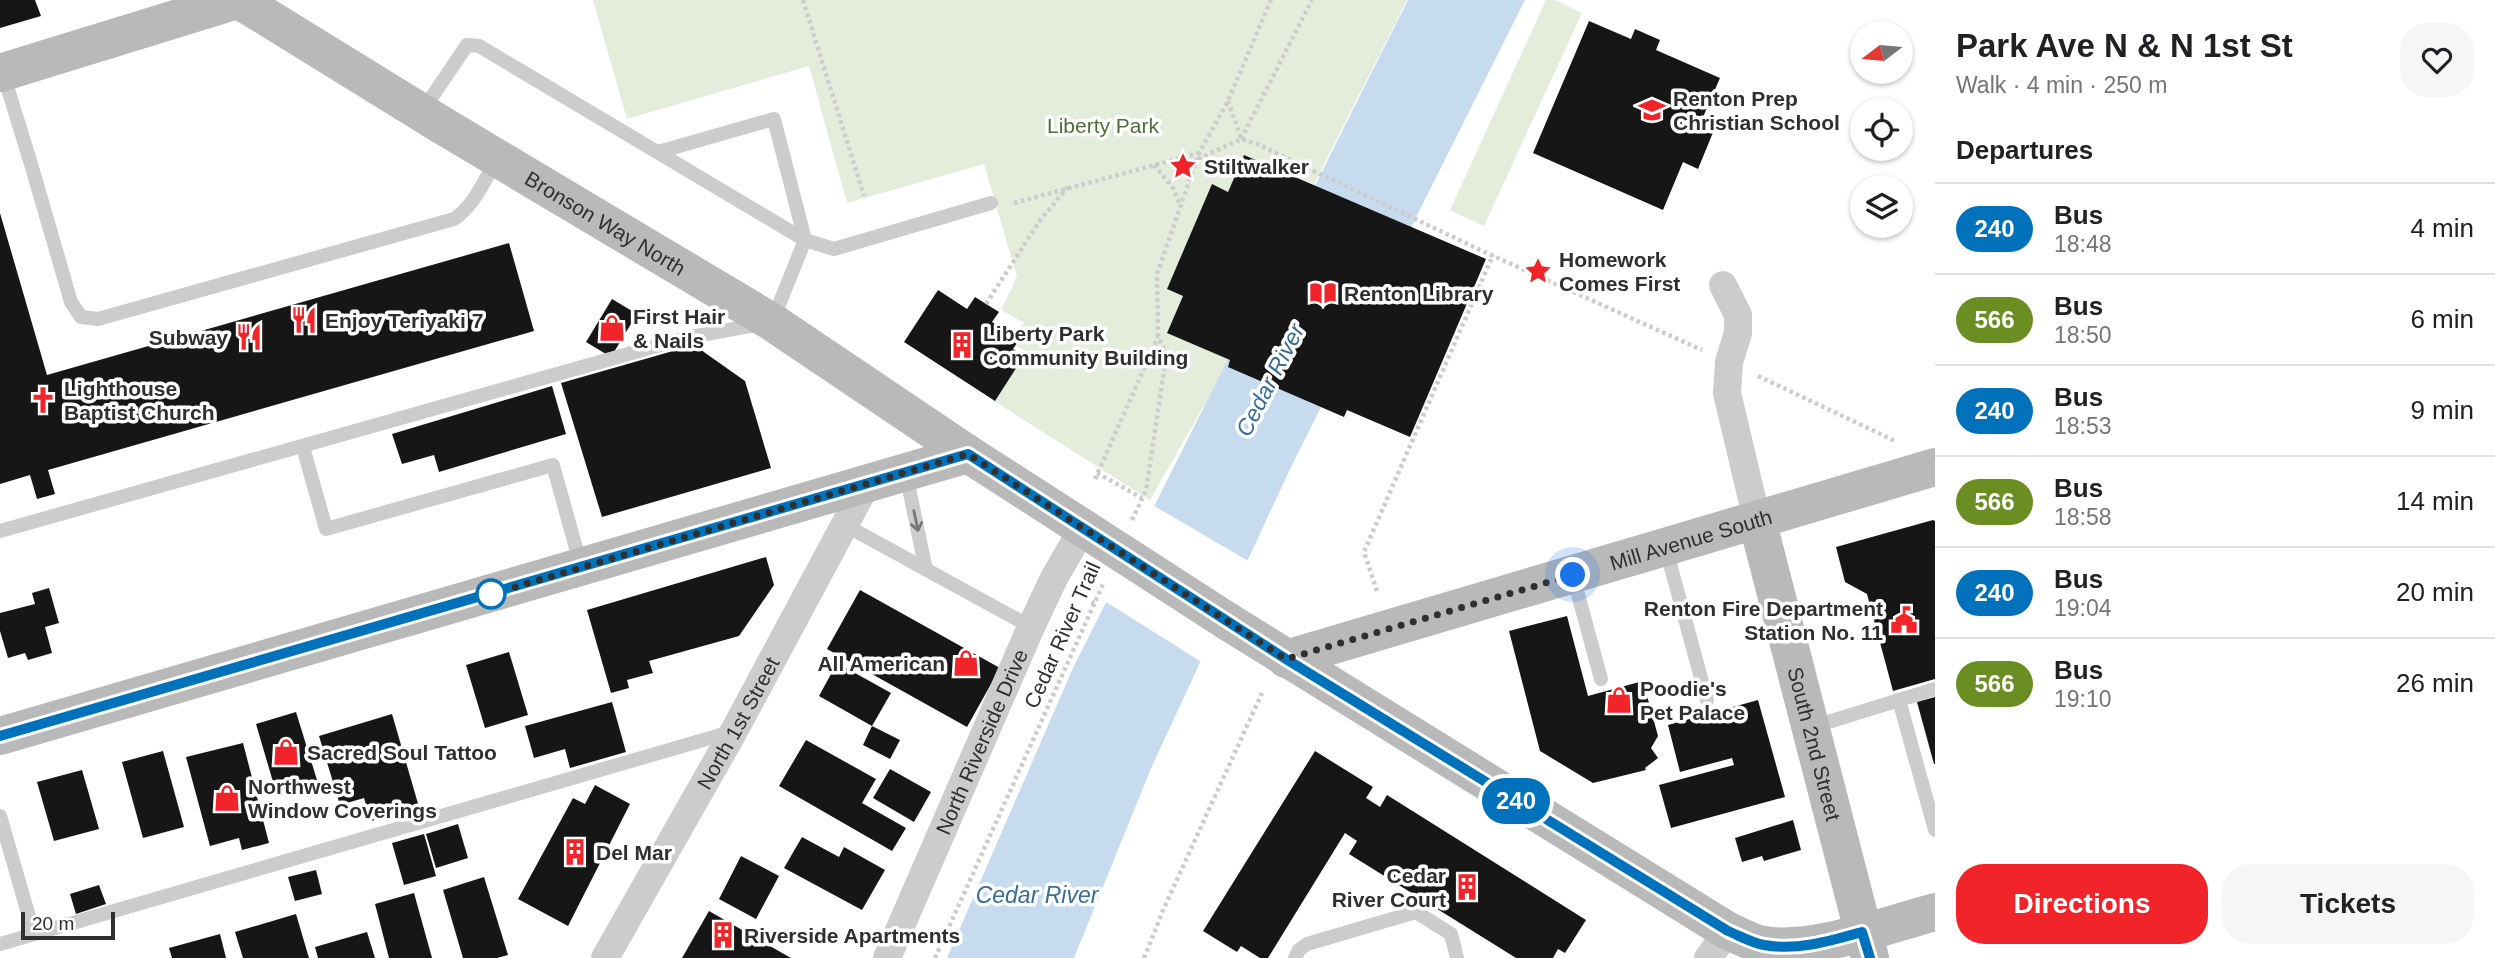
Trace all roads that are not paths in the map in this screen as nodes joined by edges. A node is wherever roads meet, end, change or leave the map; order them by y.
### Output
1 (238, 0) edge
2 (1, 72) edge
3 (422, 112) junction
4 (658, 152) junction
5 (498, 159) junction
6 (991, 203) road end
7 (805, 240) junction
8 (1723, 285) dead end
9 (772, 322) junction
10 (303, 447) junction
11 (968, 454) junction
12 (1935, 467) edge
13 (906, 473) junction
14 (866, 485) junction
15 (1757, 520) junction
16 (845, 525) junction
17 (1083, 528) junction
18 (0, 531) edge
19 (1665, 547) junction
20 (582, 567) junction
21 (926, 570) junction
22 (1573, 575) junction
23 (1031, 627) junction
24 (1283, 657) junction
25 (1601, 679) dead end
26 (1935, 689) edge
27 (1707, 700) dead end
28 (1899, 700) junction
29 (1810, 727) junction
30 (734, 731) junction
31 (0, 736) edge
32 (0, 816) edge
33 (1935, 830) edge
34 (1935, 912) edge
35 (34, 934) junction
36 (0, 944) edge
37 (1718, 945) edge
38 (1866, 945) edge
39 (605, 958) edge
40 (887, 958) edge
41 (1295, 958) edge
42 (1457, 958) edge

1 - 2 main road
1 - 3 main road, Bronson Way North
2 - 5 lane
3 - 4 lane
3 - 5 main road, Bronson Way North
4 - 7 lane
4 - 7 lane
5 - 9 main road, Bronson Way North
6 - 7 lane
7 - 9 lane
8 - 15 street, South 2nd Street
9 - 10 lane
9 - 11 main road, Bronson Way North
10 - 18 lane
10 - 20 lane
11 - 13 main road
11 - 17 main road, Bronson Way North
12 - 15 main road, Mill Avenue South
13 - 14 main road
13 -> 21 lane
14 - 16 street, North 1st Street
14 - 20 main road
15 - 19 main road, Mill Avenue South
15 - 29 main road, South 2nd Street
16 - 21 lane
16 - 30 street, North 1st Street
17 - 23 street, North Riverside Drive
17 - 24 main road, Bronson Way North, bridge
19 - 22 main road, Mill Avenue South
19 - 27 lane
20 - 31 main road
21 - 23 lane
22 - 24 main road, Mill Avenue South
22 - 25 lane
23 - 40 street, North Riverside Drive
24 - 37 main road, Bronson Way North
26 - 28 lane
28 - 29 lane
28 - 33 lane
29 - 38 main road, South 2nd Street
30 - 35 lane
30 - 39 street, North 1st Street
32 - 35 lane
34 - 38 main road, Bronson Way North
35 - 36 lane
37 - 38 main road, Bronson Way North
41 - 42 lane

